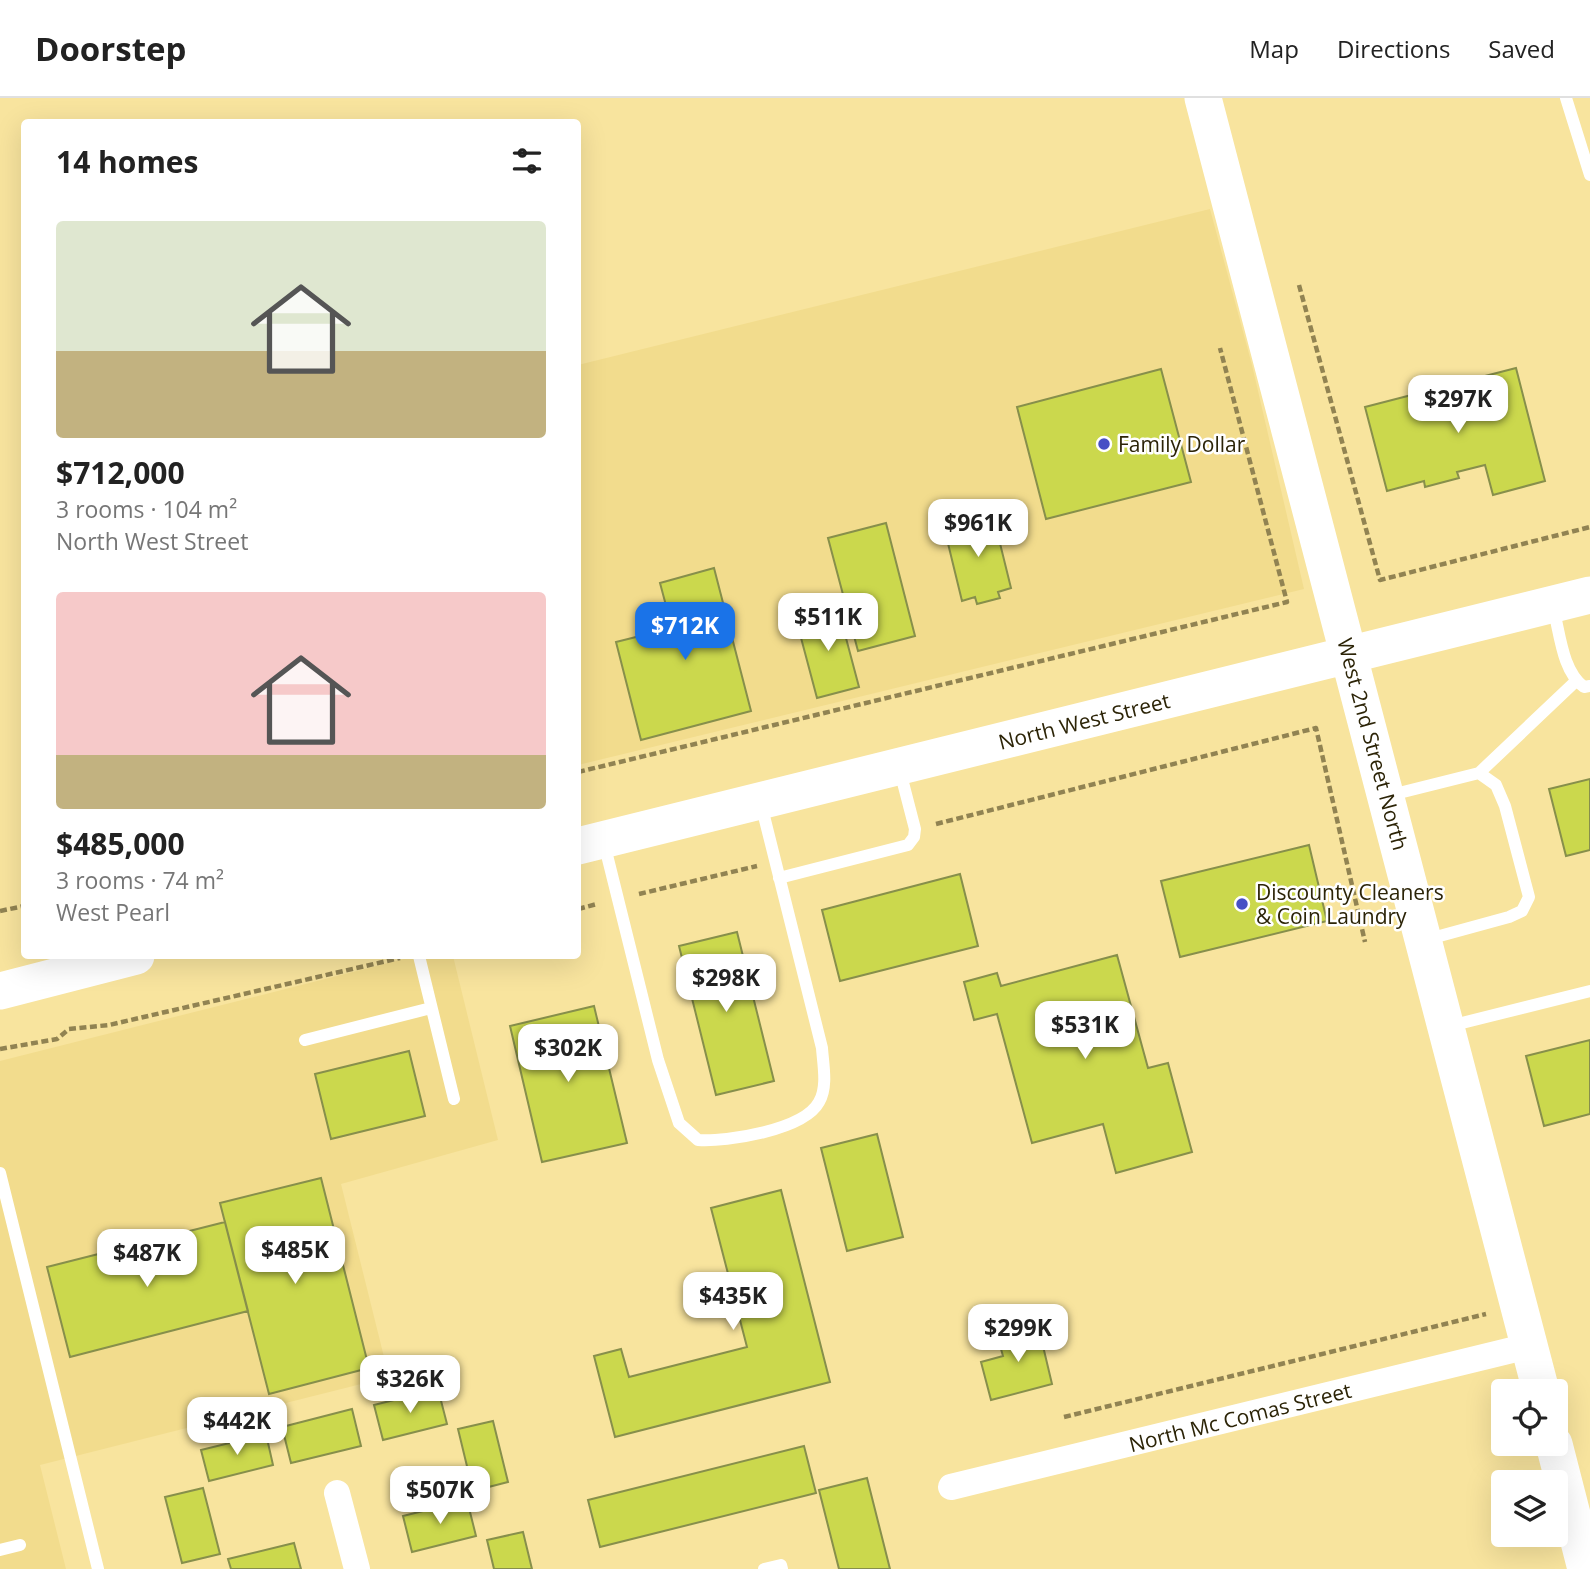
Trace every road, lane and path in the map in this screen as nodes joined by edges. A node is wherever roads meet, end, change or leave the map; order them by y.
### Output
1 (1203, 98) edge
2 (1566, 98) edge
3 (1590, 176) edge
4 (1300, 285) dead end
5 (1220, 348) dead end
6 (1590, 527) edge
7 (1590, 595) edge
8 (1552, 604) junction
9 (1350, 654) junction
10 (1576, 681) junction
11 (1590, 686) edge
12 (900, 767) junction
13 (581, 771) edge
14 (1479, 773) junction
15 (1387, 796) junction
16 (760, 802) junction
17 (915, 829) junction
18 (590, 843) edge
19 (775, 862) junction
20 (779, 878) junction
21 (618, 899) junction
22 (21, 907) edge
23 (581, 908) edge
24 (0, 911) edge
25 (1424, 941) junction
26 (1365, 942) dead end
27 (124, 959) edge
28 (395, 959) edge
29 (420, 959) edge
30 (0, 991) edge
31 (1590, 991) edge
32 (432, 1008) junction
33 (1447, 1027) junction
34 (305, 1040) dead end
35 (0, 1049) edge
36 (454, 1099) dead end
37 (0, 1173) edge
38 (1483, 1302) dead end
39 (1529, 1346) junction
40 (1538, 1379) edge
41 (1064, 1417) dead end
42 (1557, 1456) edge
43 (951, 1488) dead end
44 (337, 1493) dead end
45 (20, 1545) dead end
46 (0, 1550) edge
47 (98, 1569) edge
48 (357, 1569) edge
49 (764, 1569) edge
50 (782, 1569) edge
51 (1586, 1569) edge

1 - 9 street, West 2nd Street North
2 - 3 lane
4 - 6 path
5 - 13 path
7 - 8 street, North West Street
8 - 9 street, North West Street
8 - 10 lane
9 - 12 street, North West Street
9 - 15 street, West 2nd Street North
10 - 11 lane
10 - 14 lane
12 - 16 street, North West Street
12 - 17 lane
14 - 15 lane
14 - 25 lane
15 - 25 street, West 2nd Street North
16 - 18 street, North West Street
16 - 19 lane
17 - 20 lane
17 - 26 path
18 - 21 lane
19 - 20 lane
19 - 21 path
20 - 21 lane
21 - 23 path
22 - 24 path
25 - 33 street, West 2nd Street North
27 - 30 street
28 - 35 path
29 - 32 lane
31 - 33 lane
32 - 34 lane
32 - 36 lane
33 - 39 street, West 2nd Street North
37 - 47 lane
38 - 41 path
39 - 40 street, West 2nd Street North
39 - 43 street, North Mc Comas Street
42 - 51 street
44 - 48 street
45 - 46 lane
49 - 50 lane

